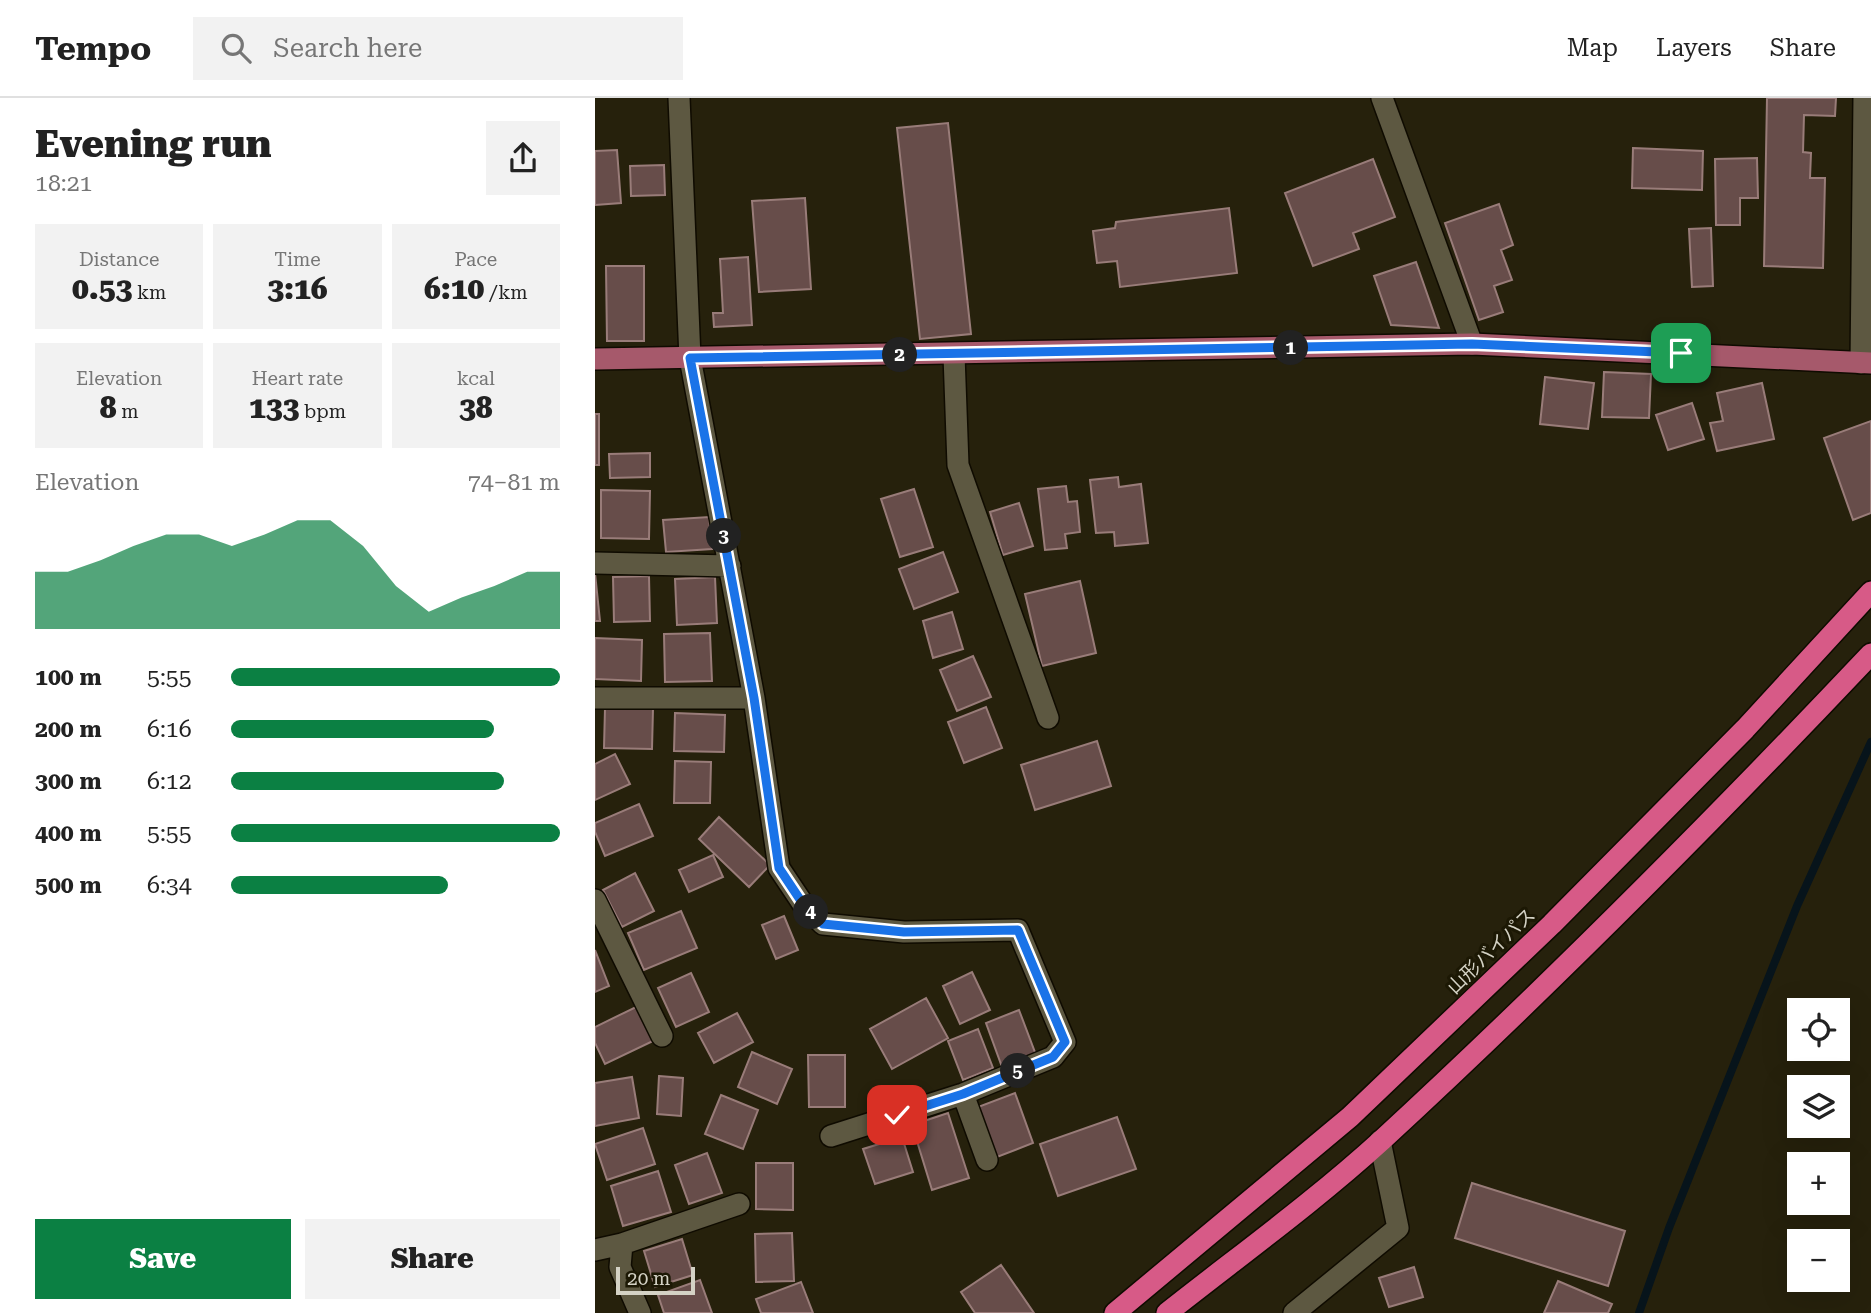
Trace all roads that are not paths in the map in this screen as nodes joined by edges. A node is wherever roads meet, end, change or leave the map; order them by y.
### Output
1 (679, 98) edge
2 (1382, 98) edge
3 (1864, 98) edge
4 (1472, 344) junction
5 (954, 355) junction
6 (690, 358) junction
7 (595, 359) edge
8 (1866, 363) edge
9 (595, 563) edge
10 (730, 566) junction
11 (1871, 592) edge
12 (1871, 654) edge
13 (595, 698) edge
14 (754, 698) junction
15 (1048, 718) dead end
16 (595, 900) edge
17 (662, 1037) dead end
18 (963, 1094) junction
19 (831, 1136) dead end
20 (1380, 1141) junction
21 (987, 1160) dead end
22 (1314, 1198) junction
23 (739, 1204) dead end
24 (622, 1244) junction
25 (595, 1250) edge
26 (640, 1313) edge
27 (1115, 1313) edge
28 (1167, 1313) edge
29 (1189, 1313) edge
30 (1294, 1313) edge

1 - 6 lane
2 - 4 lane
3 - 8 lane
4 - 5 main road
4 - 8 main road
5 - 6 main road
5 - 15 lane
6 - 7 main road
6 - 10 lane
9 - 10 lane
10 - 14 lane
11 - 27 highway, 山形バイパス
12 - 20 highway
13 - 14 lane
14 - 18 lane
16 - 17 lane
18 - 19 lane
18 - 21 lane
20 - 22 highway
20 - 30 lane
22 - 28 highway
22 - 29 highway
23 - 24 lane
24 - 25 lane
24 - 26 lane

